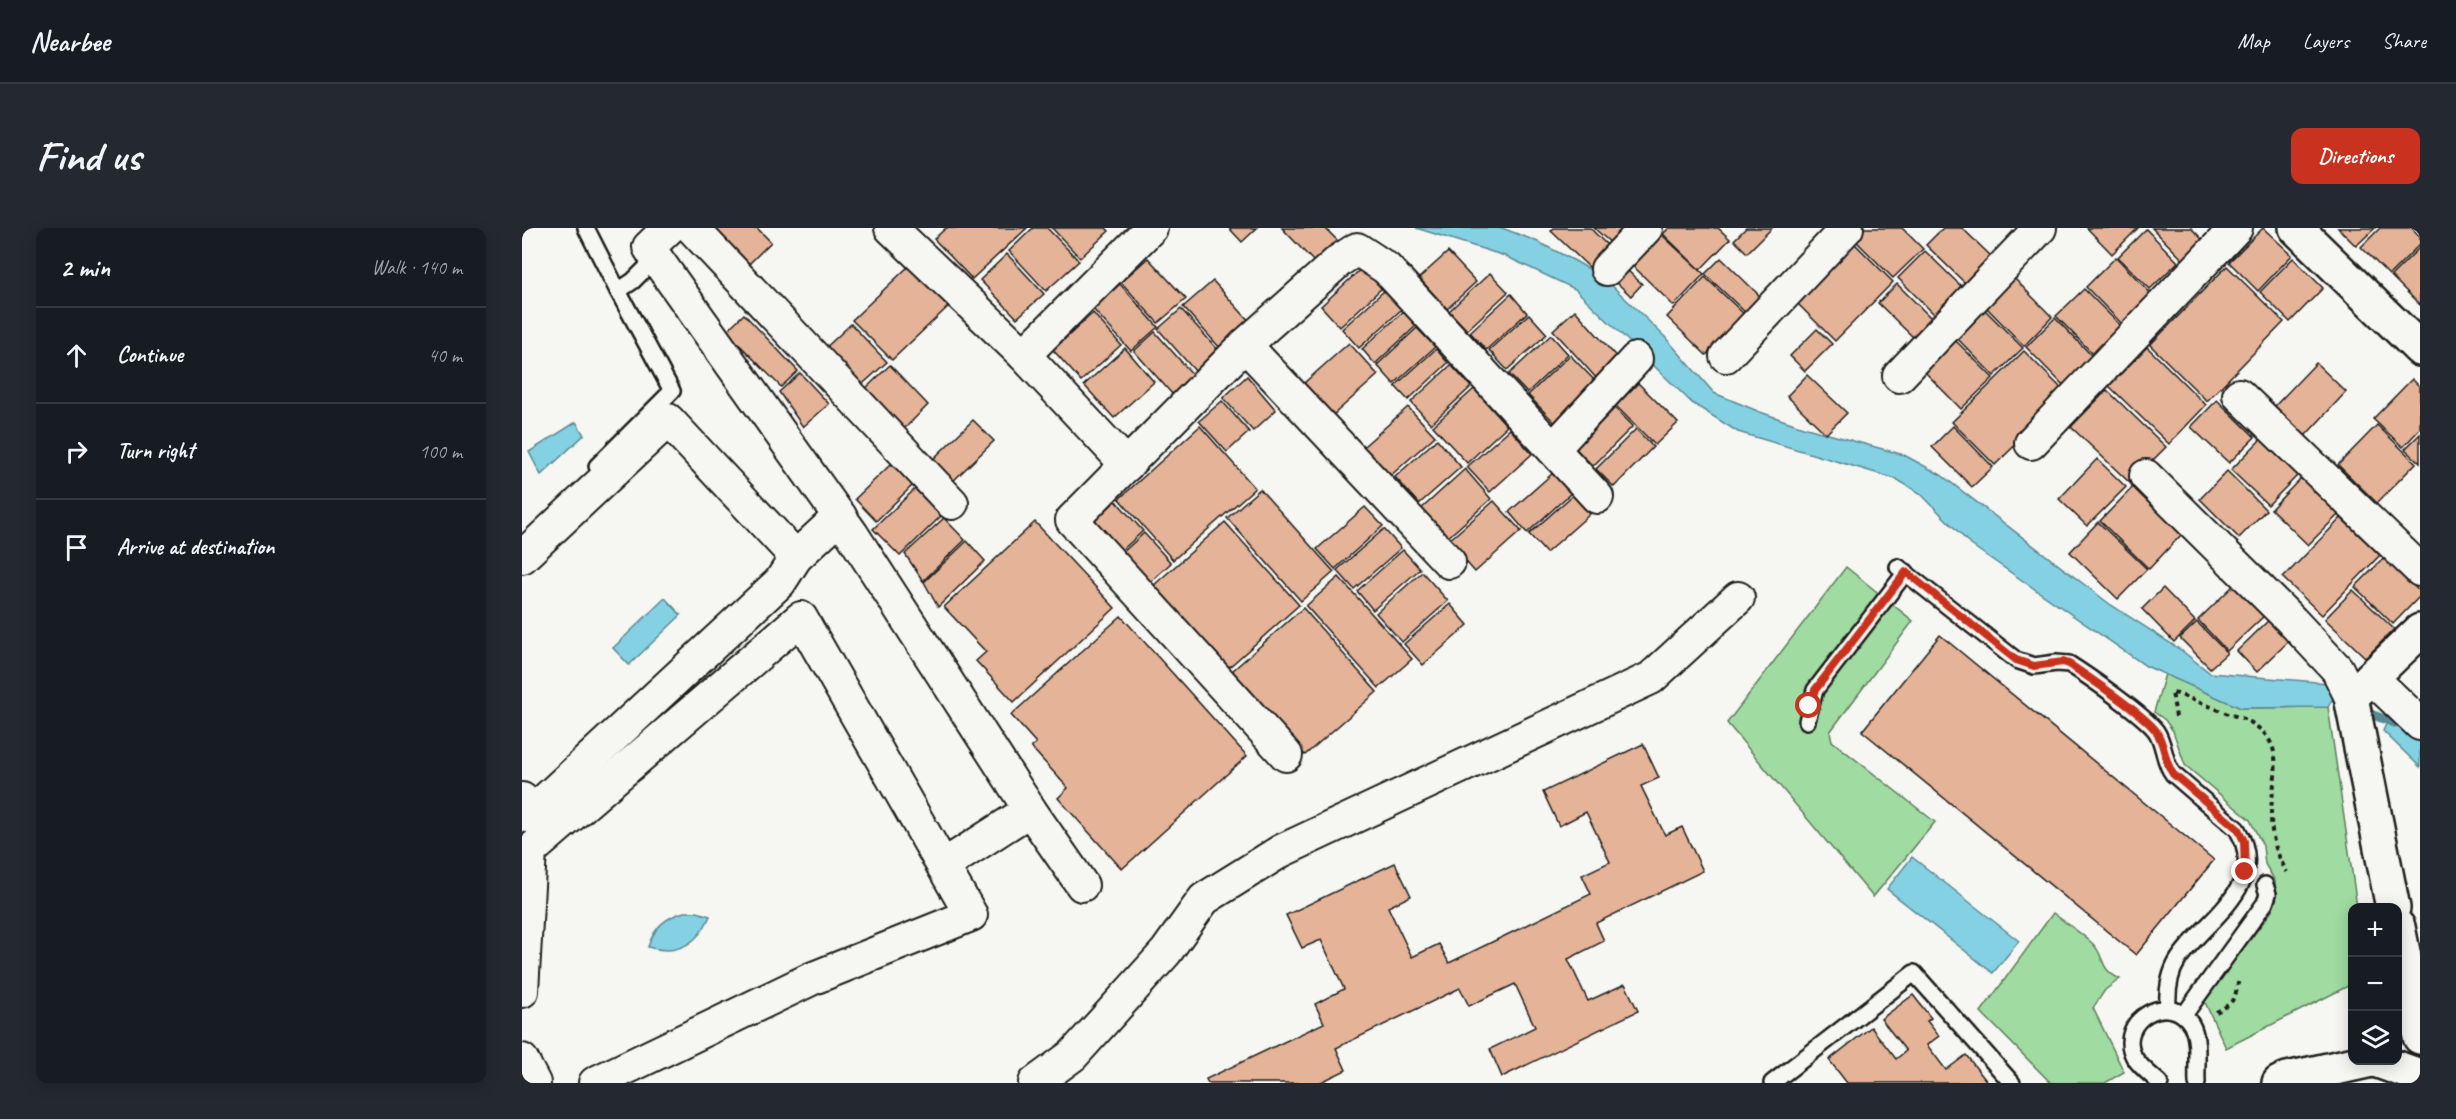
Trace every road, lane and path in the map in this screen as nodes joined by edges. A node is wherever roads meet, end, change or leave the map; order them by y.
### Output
1 (586, 228) edge
2 (669, 228) edge
3 (692, 228) edge
4 (891, 228) edge
5 (1150, 228) edge
6 (1646, 228) edge
7 (1847, 228) edge
8 (2040, 228) edge
9 (2236, 228) edge
10 (2296, 228) edge
11 (656, 258) junction
12 (1607, 269) dead end
13 (618, 291) junction
14 (1245, 345) junction
15 (2420, 349) edge
16 (1024, 355) junction
17 (1726, 356) dead end
18 (1636, 359) dead end
19 (1899, 376) dead end
20 (2239, 395) dead end
21 (2031, 443) dead end
22 (1552, 449) junction
23 (1127, 465) junction
24 (2145, 476) dead end
25 (1597, 497) dead end
26 (952, 503) dead end
27 (840, 516) junction
28 (522, 531) edge
29 (522, 557) edge
30 (796, 557) junction
31 (1449, 562) dead end
32 (2420, 570) edge
33 (1738, 598) dead end
34 (2420, 631) edge
35 (2361, 687) junction
36 (1806, 722) dead end
37 (2420, 724) edge
38 (1286, 755) dead end
39 (522, 799) edge
40 (1030, 810) junction
41 (943, 866) junction
42 (1082, 885) dead end
43 (2265, 885) dead end
44 (2393, 903) edge
45 (2402, 946) edge
46 (522, 991) edge
47 (2417, 1002) edge
48 (2168, 1009) junction
49 (2184, 1015) junction
50 (2420, 1037) edge
51 (522, 1060) edge
52 (2351, 1065) edge
53 (2388, 1065) edge
54 (2420, 1076) edge
55 (534, 1083) edge
56 (595, 1083) edge
57 (1035, 1083) edge
58 (1772, 1083) edge
59 (2012, 1083) edge
60 (2160, 1083) edge
61 (2197, 1083) edge
62 (2278, 1083) edge

1 - 13 lane
2 - 11 street
3 - 26 street
4 - 16 street
5 - 16 street
6 - 12 street
7 - 17 street
8 - 19 street
9 - 21 street
10 - 15 street
11 - 13 lane
11 - 27 street
13 - 28 lane
14 - 22 street
14 - 23 street
14 - 31 street
16 - 23 street
18 - 22 street
20 - 32 street
22 - 25 street
23 - 38 street
24 - 35 street
27 - 30 street
27 - 40 street
29 - 30 street
30 - 39 street
33 - 57 street
34 - 35 street
35 - 37 street
35 - 44 street
36 - 48 lane
40 - 41 street
40 - 42 street
41 - 46 street
41 - 56 street
43 - 49 lane
45 - 47 street
47 - 50 street
48 - 49 lane
48 - 60 lane
49 - 61 lane
51 - 55 street
52 - 62 street
53 - 54 street
58 - 59 lane

